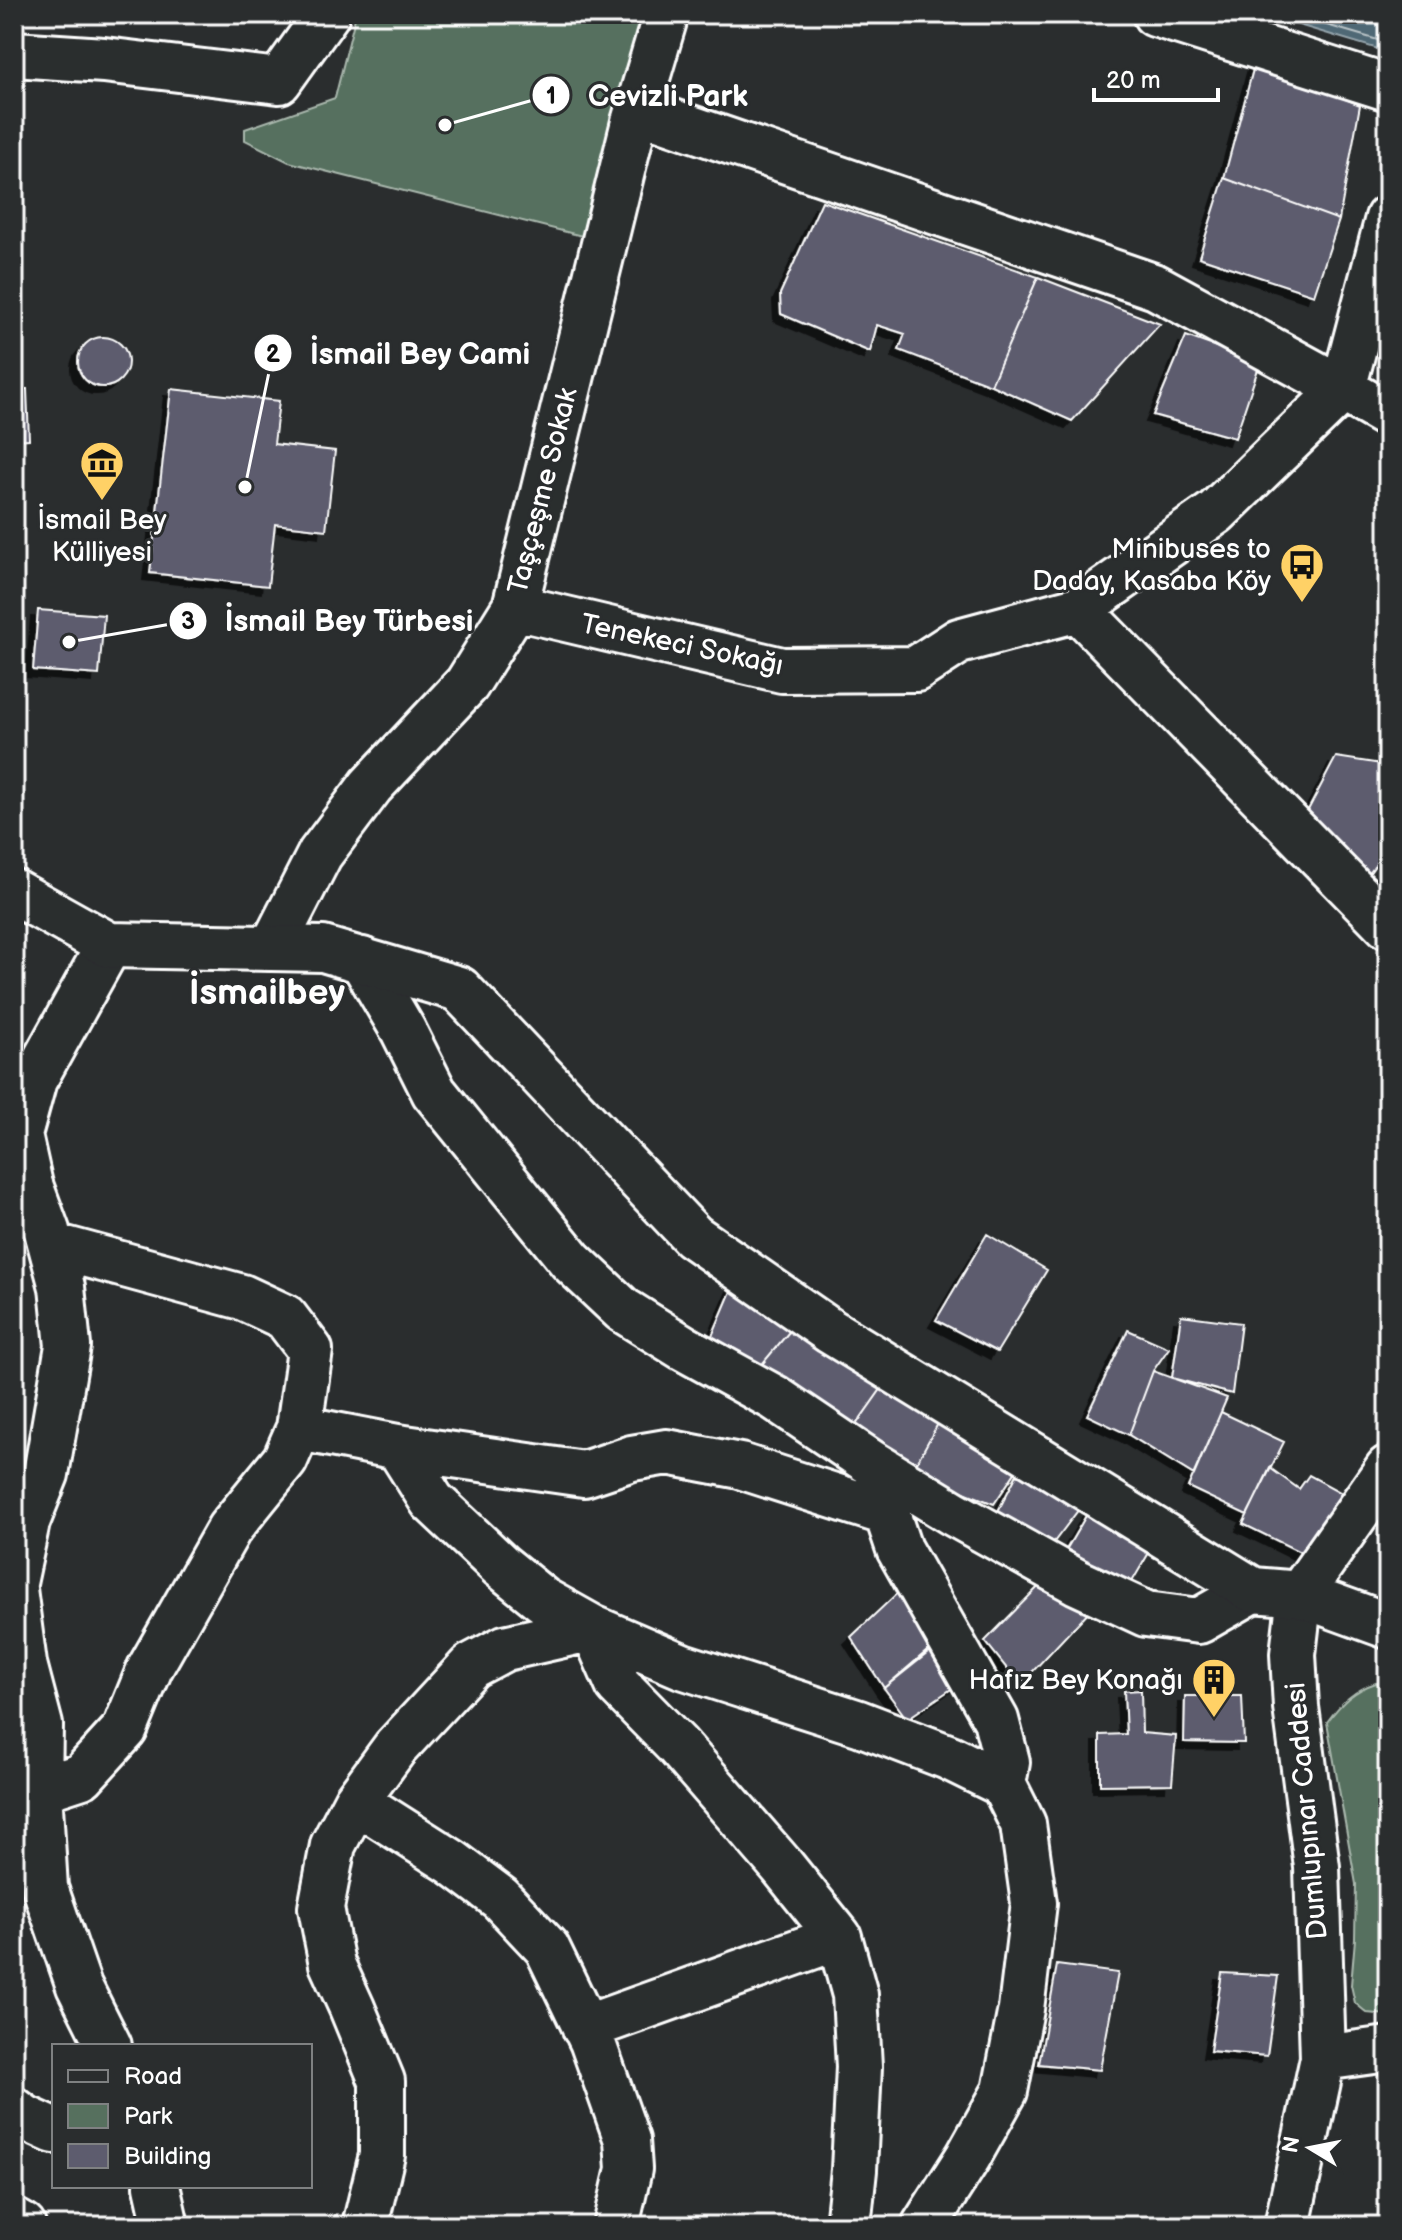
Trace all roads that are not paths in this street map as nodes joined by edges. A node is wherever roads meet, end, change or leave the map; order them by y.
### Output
1 (327, 14) edge
2 (666, 14) edge
3 (1155, 14) edge
4 (14, 54) edge
5 (1388, 88) edge
6 (638, 110) junction
7 (1388, 218) edge
8 (1343, 389) junction
9 (1388, 415) edge
10 (515, 607) junction
11 (1078, 609) junction
12 (14, 892) edge
13 (1388, 926) edge
14 (109, 945) junction
15 (272, 948) junction
16 (362, 960) junction
17 (51, 1245) junction
18 (299, 1428) junction
19 (398, 1447) junction
20 (870, 1462) junction
21 (1388, 1468) edge
22 (887, 1513) junction
23 (14, 1586) edge
24 (1253, 1590) junction
25 (1300, 1594) junction
26 (1388, 1626) edge
27 (593, 1628) junction
28 (22, 1693) edge
29 (1003, 1784) junction
30 (39, 1790) junction
31 (356, 1801) junction
32 (839, 1937) junction
33 (585, 2028) junction
34 (108, 2044) edge
35 (1388, 2049) edge
36 (1323, 2058) junction
37 (14, 2110) edge
38 (52, 2130) edge
39 (157, 2188) edge
40 (14, 2221) edge
41 (23, 2226) edge
42 (166, 2226) edge
43 (365, 2226) edge
44 (616, 2226) edge
45 (848, 2226) edge
46 (924, 2226) edge
47 (1287, 2226) edge

1 - 4 street
2 - 6 street, Taşçeşme Sokak
3 - 5 street
6 - 8 street
6 - 10 street, Taşçeşme Sokak
7 - 8 street
8 - 9 street
8 - 11 street, Tenekeci Sokağı
10 - 11 street, Tenekeci Sokağı
10 - 15 street, Taşçeşme Sokak
11 - 13 street
12 - 14 street
14 - 15 street
14 - 17 street
15 - 16 street
16 - 20 street
16 - 24 street
17 - 18 street
17 - 23 street
18 - 19 street
18 - 30 street
19 - 22 street
19 - 27 street
20 - 22 street
20 - 24 street
21 - 25 street, Dumlupınar Caddesi
22 - 29 street
23 - 28 street
24 - 25 street
25 - 26 street
25 - 36 street, Dumlupınar Caddesi
27 - 29 street
27 - 31 street
27 - 32 street
28 - 30 street
29 - 46 street
30 - 34 street
31 - 33 street
31 - 43 street
32 - 33 street
32 - 45 street
33 - 44 street
35 - 36 street
36 - 47 street, Dumlupınar Caddesi
37 - 38 street
39 - 42 street
40 - 41 street

